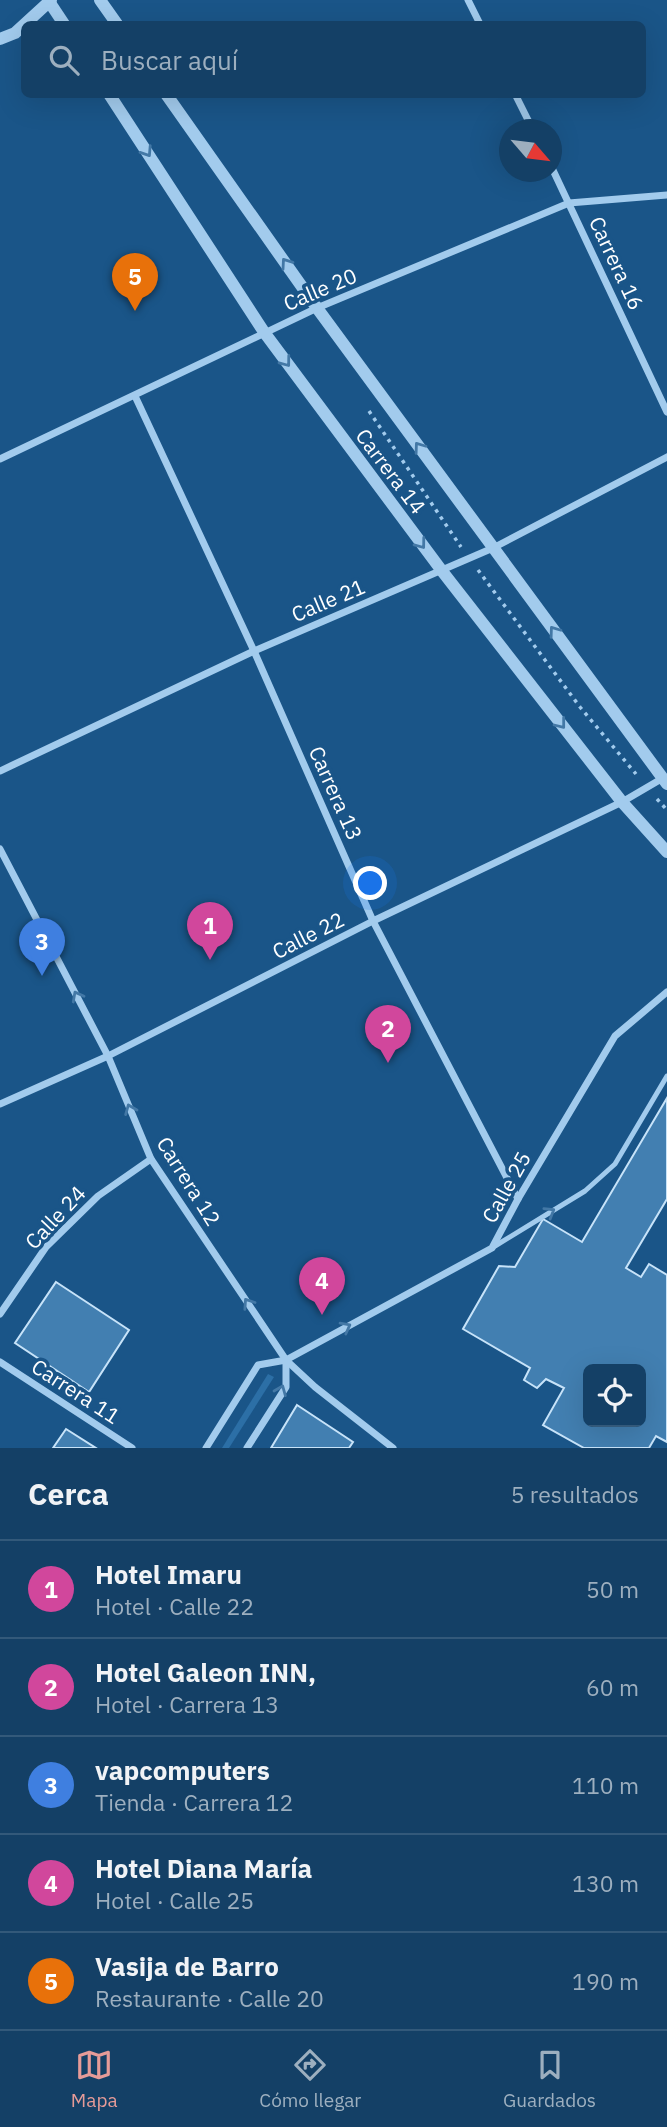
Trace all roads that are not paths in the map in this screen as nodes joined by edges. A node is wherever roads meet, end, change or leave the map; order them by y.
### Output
1 (100, 0) edge
2 (468, 0) edge
3 (49, 1) edge
4 (28, 21) edge
5 (62, 21) edge
6 (115, 21) edge
7 (478, 21) edge
8 (21, 27) edge
9 (0, 40) edge
10 (112, 98) edge
11 (169, 98) edge
12 (517, 98) edge
13 (528, 119) edge
14 (558, 182) edge
15 (667, 195) edge
16 (569, 203) junction
17 (317, 308) junction
18 (264, 332) junction
19 (135, 396) junction
20 (667, 412) edge
21 (667, 457) edge
22 (0, 459) edge
23 (494, 548) junction
24 (442, 572) junction
25 (254, 651) junction
26 (0, 771) edge
27 (665, 779) edge
28 (622, 802) junction
29 (0, 849) edge
30 (667, 852) edge
31 (373, 921) junction
32 (667, 992) edge
33 (108, 1056) junction
34 (667, 1076) edge
35 (0, 1104) edge
36 (151, 1159) junction
37 (518, 1199) junction
38 (492, 1248) junction
39 (0, 1314) edge
40 (286, 1360) junction
41 (0, 1363) edge
42 (132, 1448) edge
43 (206, 1448) edge
44 (247, 1448) edge
45 (393, 1448) edge

1 - 6 street
2 - 7 street
3 - 4 street
3 - 5 street
8 - 9 street
10 -> 18 street, Carrera 14
17 -> 11 street, Carrera 14
12 - 13 street
14 - 16 street, Carrera 16
15 - 16 street, Calle 20
16 - 17 street, Calle 20
16 - 20 street, Carrera 16
17 - 18 street, Calle 20
23 -> 17 street, Carrera 14
18 - 19 street, Calle 20
18 -> 24 street, Carrera 14
19 - 22 street, Calle 20
19 - 25 street, Carrera 13
21 - 23 street, Calle 21
23 - 24 street, Calle 21
27 -> 23 street, Carrera 14
24 - 25 street, Calle 21
24 -> 28 street, Carrera 14
25 - 26 street, Calle 21
25 - 31 street, Carrera 13
27 - 28 street, Calle 22
28 - 30 street, Carrera 14
28 - 31 street, Calle 22
33 -> 29 street, Carrera 12
31 - 33 street, Calle 22
31 - 37 street, Carrera 13
32 - 37 street, Calle 25
33 - 35 street, Calle 22
36 -> 33 street, Carrera 12
38 -> 34 lane
36 - 39 street, Calle 24
40 -> 36 street, Carrera 12
37 - 38 street, Calle 25
40 -> 38 street, Calle 25
40 - 43 street, Calle 25
44 -> 40 street
40 - 45 street, Carrera 12
41 - 42 street, Carrera 11

